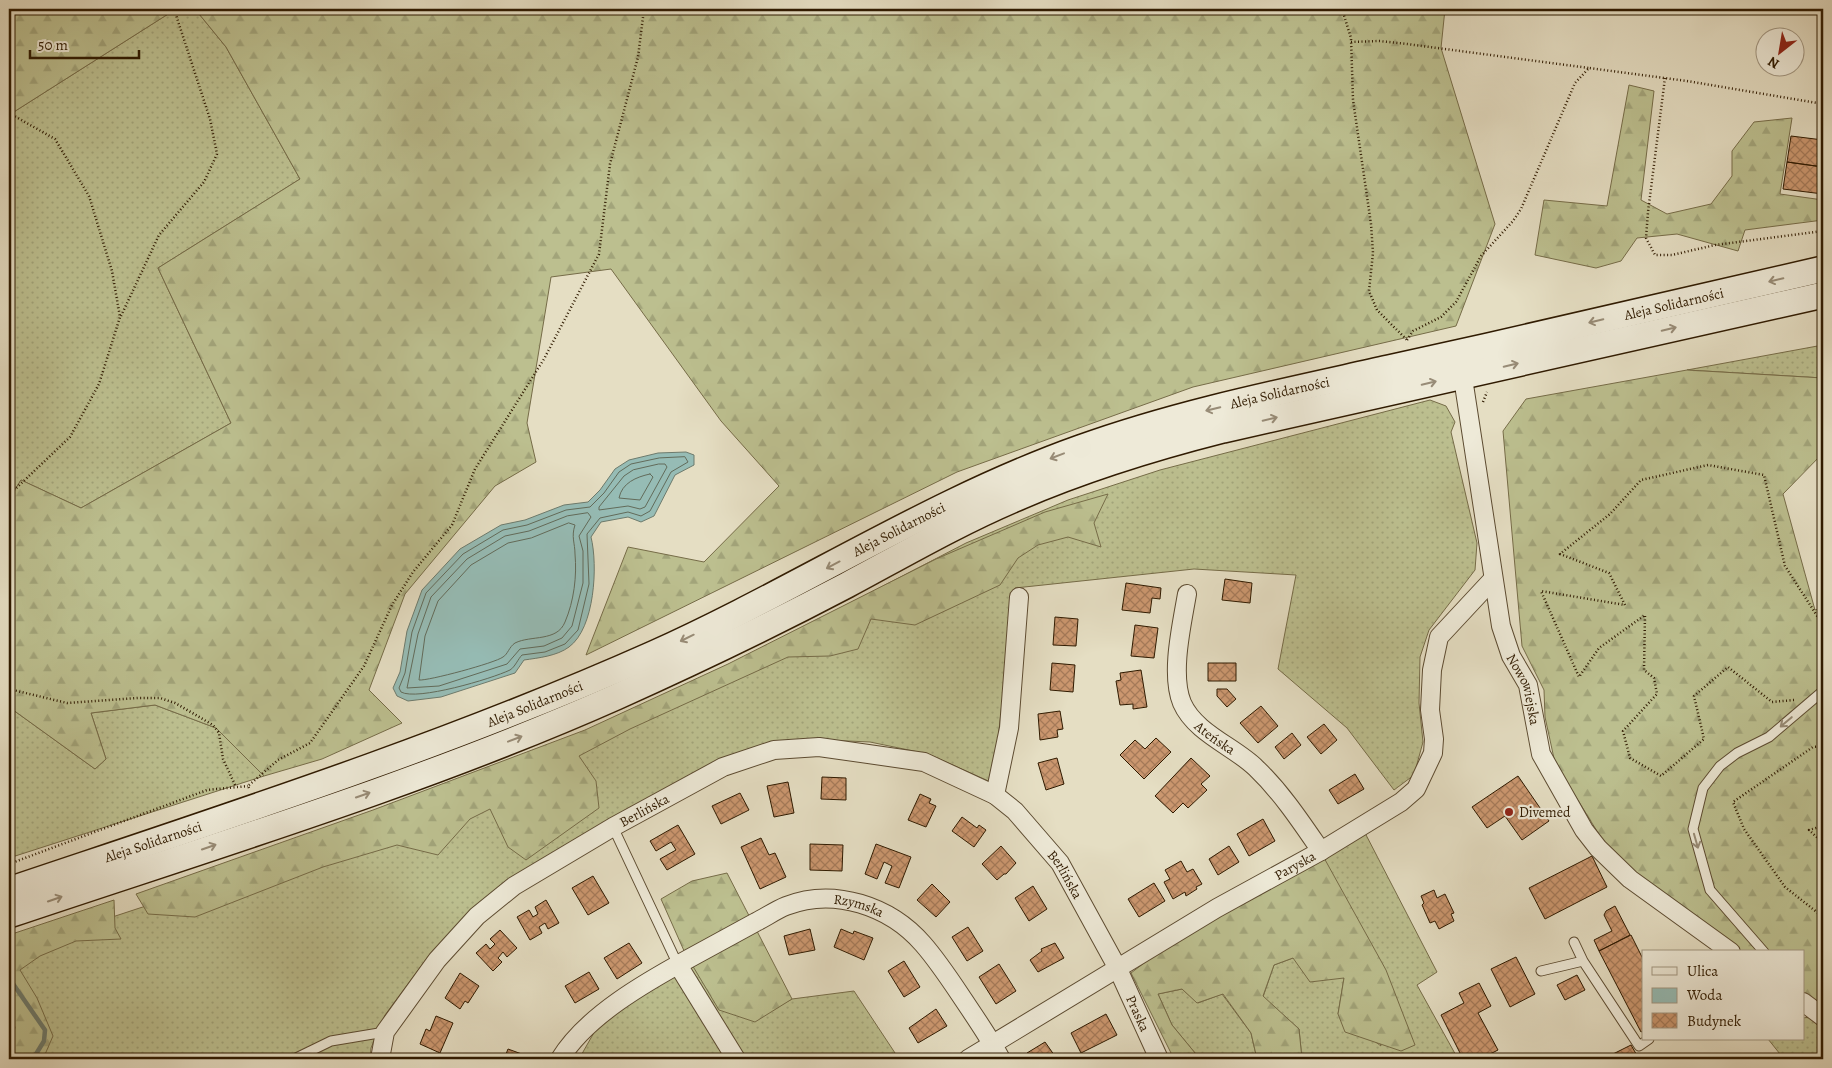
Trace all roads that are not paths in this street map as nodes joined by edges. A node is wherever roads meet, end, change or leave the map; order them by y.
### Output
1 (1823, 270) edge
2 (1823, 295) edge
3 (1461, 364) junction
4 (1493, 579) junction
5 (1186, 594) dead end
6 (1019, 597) dead end
7 (1823, 691) edge
8 (995, 795) junction
9 (613, 827) junction
10 (1321, 851) junction
11 (9, 890) edge
12 (9, 915) edge
13 (1574, 942) dead end
14 (1729, 950) edge
15 (1762, 950) edge
16 (1583, 961) junction
17 (678, 965) junction
18 (1117, 967) junction
19 (1541, 971) dead end
20 (385, 1032) junction
21 (1648, 1040) edge
22 (993, 1043) junction
23 (294, 1059) edge
24 (380, 1059) edge
25 (560, 1059) edge
26 (736, 1059) edge
27 (968, 1059) edge
28 (1001, 1059) edge
29 (1159, 1059) edge

1 -> 3 main road, Aleja Solidarności
3 -> 2 main road, Aleja Solidarności
3 - 4 street, Nowowiejska
3 -> 11 main road, Aleja Solidarności
12 -> 3 main road, Aleja Solidarności
4 - 10 street, Paryska
4 - 14 street, Nowowiejska
5 - 10 street, Ateńska
6 - 8 street
7 -> 15 lane
8 - 9 street, Berlińska
8 - 18 street, Berlińska
9 - 17 lane
9 - 20 street, Berlińska
10 - 18 street, Paryska
13 - 16 lane
16 - 19 lane
16 - 21 lane
17 - 22 street, Rzymska
17 - 25 street, Rzymska
17 - 26 street
18 - 22 street, Paryska
18 - 29 street, Praska
20 - 23 lane
20 - 24 street, Berlińska
22 - 27 street, Paryska
22 - 28 street, Rzymska

